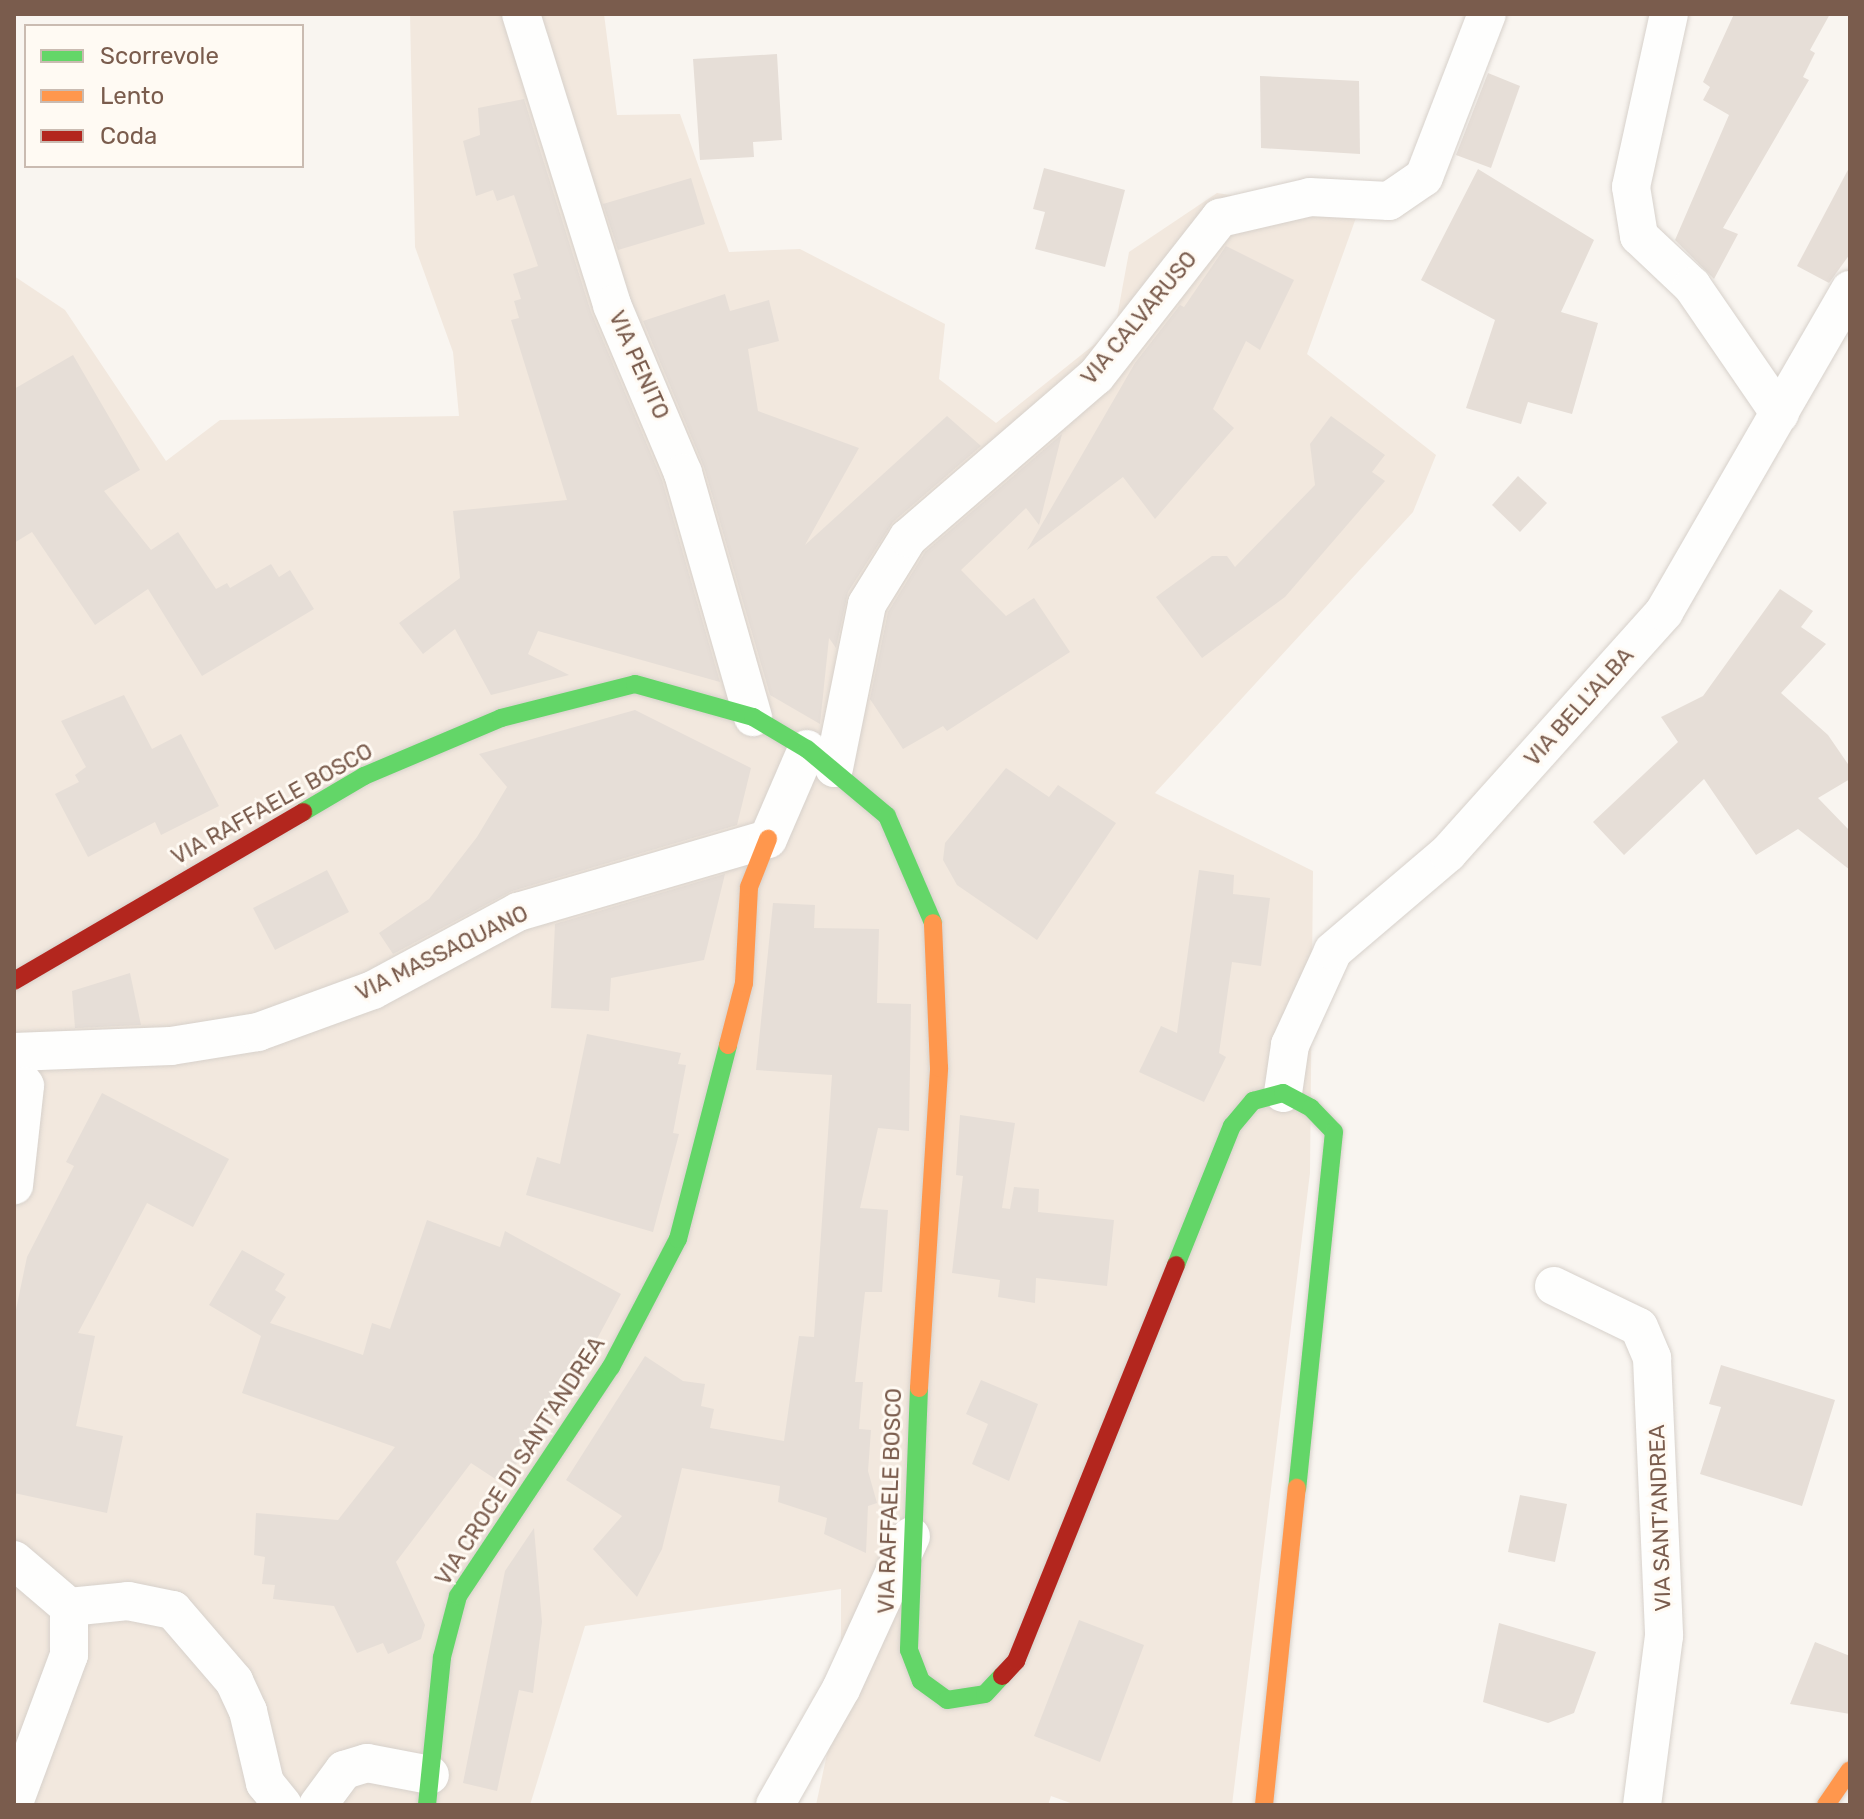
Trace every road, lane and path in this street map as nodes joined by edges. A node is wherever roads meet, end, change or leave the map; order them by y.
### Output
1 (521, 14) edge
2 (1487, 14) edge
3 (1669, 14) edge
4 (1850, 290) edge
5 (1780, 414) junction
6 (753, 717) junction
7 (821, 758) junction
8 (768, 839) junction
9 (14, 981) edge
10 (14, 1052) edge
11 (14, 1070) edge
12 (1283, 1093) junction
13 (14, 1185) edge
14 (1554, 1286) dead end
15 (913, 1530) junction
16 (14, 1560) edge
17 (69, 1607) junction
18 (1850, 1770) edge
19 (430, 1776) edge
20 (14, 1803) edge
21 (283, 1805) edge
22 (318, 1805) edge
23 (775, 1805) edge
24 (1264, 1805) edge
25 (1642, 1805) edge
26 (1826, 1805) edge

1 - 6 street, VIA PENITO
2 - 7 street, VIA CALVARUSO
3 - 5 street
4 - 5 street, VIA BELL'ALBA
5 - 12 street, VIA BELL'ALBA
6 - 7 street, VIA RAFFAELE BOSCO
6 - 9 street, VIA RAFFAELE BOSCO
7 - 8 street
7 - 15 street, VIA RAFFAELE BOSCO
8 - 10 street, VIA MASSAQUANO
8 - 19 street, VIA CROCE DI SANT'ANDREA
11 - 13 street
12 - 15 street, VIA RAFFAELE BOSCO
12 - 24 street
14 - 25 street, VIA SANT'ANDREA
15 - 23 street
16 - 17 street
17 - 20 street
17 - 21 street
18 - 26 street
19 - 22 street

